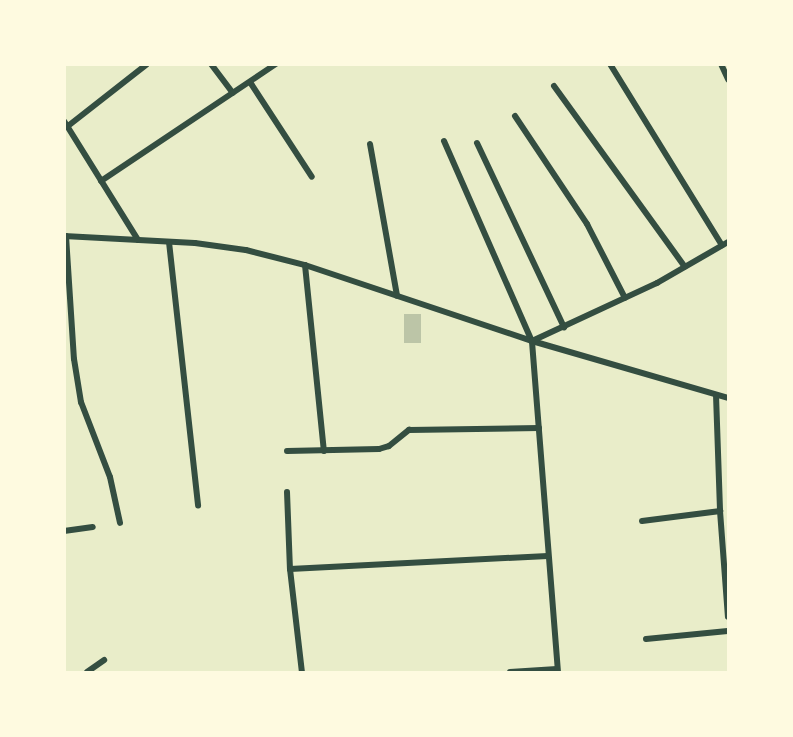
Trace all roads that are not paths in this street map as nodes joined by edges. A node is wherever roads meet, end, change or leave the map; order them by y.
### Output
1 (147, 64) edge
2 (211, 64) edge
3 (276, 64) edge
4 (610, 64) edge
5 (721, 64) edge
6 (729, 79) edge
7 (250, 82) junction
8 (554, 86) dead end
9 (233, 93) junction
10 (515, 116) dead end
11 (66, 124) edge
12 (444, 141) dead end
13 (477, 142) dead end
14 (370, 144) dead end
15 (312, 177) dead end
16 (101, 181) junction
17 (65, 236) edge
18 (138, 240) junction
19 (170, 242) junction
20 (725, 244) edge
21 (305, 265) junction
22 (685, 267) junction
23 (397, 296) junction
24 (625, 298) junction
25 (564, 327) junction
26 (532, 341) junction
27 (716, 395) junction
28 (729, 398) edge
29 (539, 428) junction
30 (286, 451) dead end
31 (324, 451) junction
32 (287, 492) dead end
33 (198, 505) dead end
34 (720, 511) junction
35 (642, 521) dead end
36 (120, 523) dead end
37 (93, 527) dead end
38 (64, 531) edge
39 (548, 556) junction
40 (290, 569) junction
41 (727, 574) edge
42 (729, 617) edge
43 (729, 632) edge
44 (646, 639) dead end
45 (104, 660) dead end
46 (558, 670) edge
47 (87, 672) edge
48 (302, 672) edge
49 (510, 672) edge

1 - 11 street
2 - 9 street
3 - 7 street
4 - 20 street
5 - 6 street
7 - 9 street
7 - 15 street
8 - 22 street
9 - 16 street
10 - 24 street
11 - 16 street
12 - 26 street
13 - 25 street
14 - 23 street
16 - 18 street
17 - 18 street
17 - 36 street
18 - 19 street
19 - 21 street
19 - 33 street
20 - 22 street
21 - 23 street
21 - 31 street
22 - 24 street
23 - 26 street
24 - 25 street
25 - 26 street
26 - 27 street
26 - 29 street
27 - 28 street
27 - 34 street
29 - 31 street
29 - 39 street
30 - 31 street
32 - 40 street
34 - 35 street
34 - 41 street
37 - 38 street
39 - 40 street
39 - 46 street
40 - 48 street
41 - 42 street
43 - 44 street
45 - 47 street
46 - 49 street

